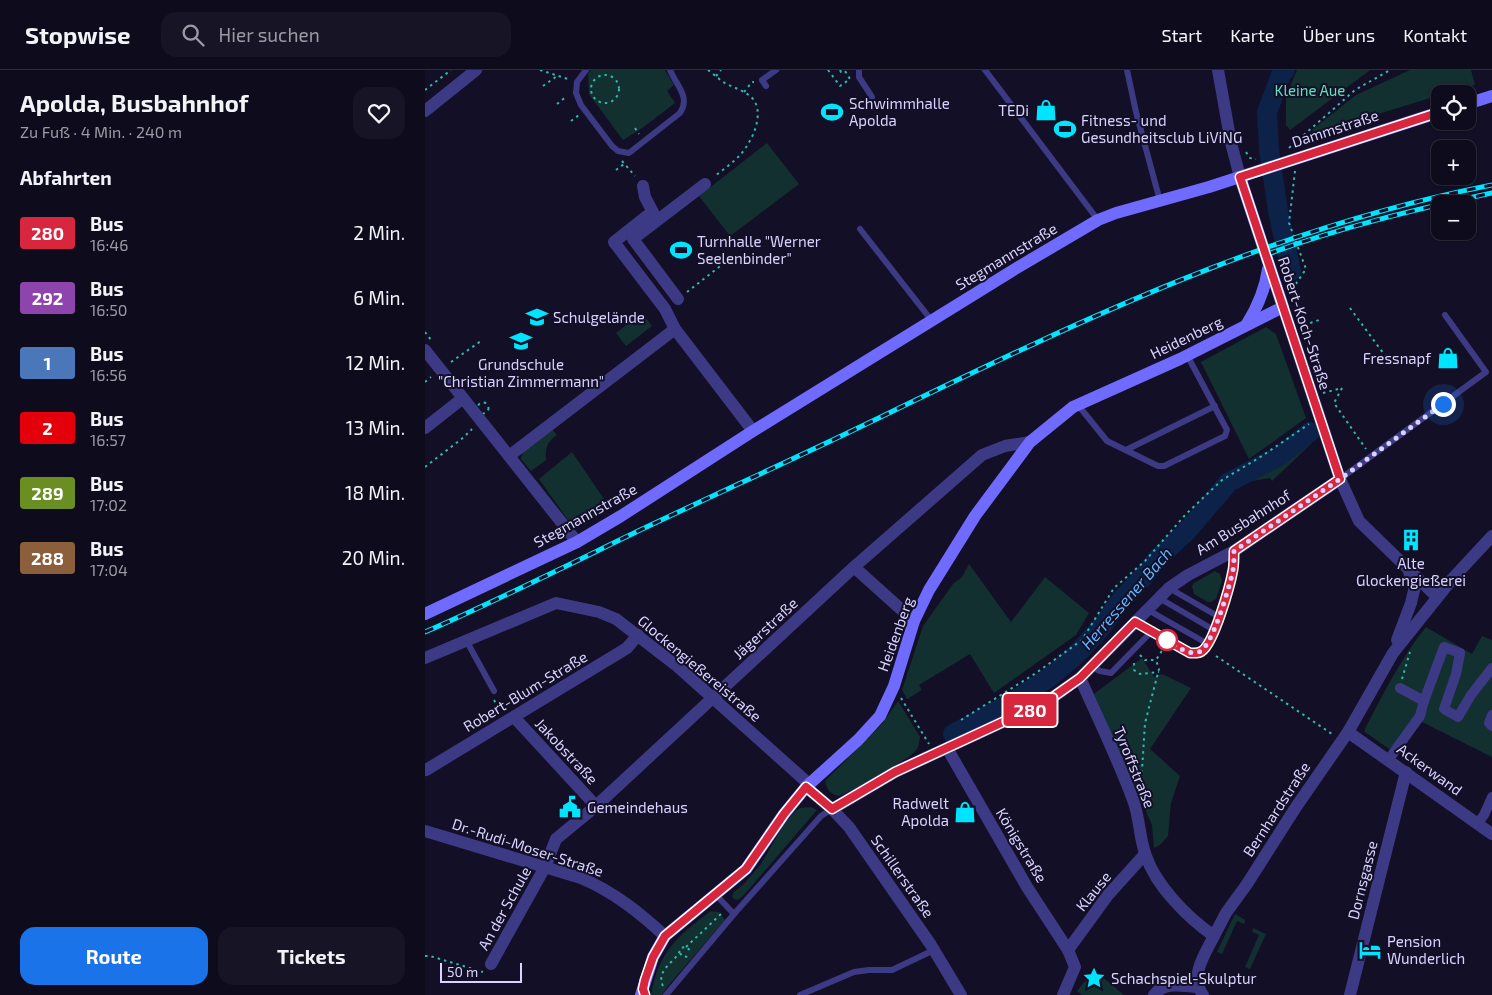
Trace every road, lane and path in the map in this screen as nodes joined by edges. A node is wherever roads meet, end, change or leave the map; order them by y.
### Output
1 (476, 70) edge
2 (540, 70) edge
3 (586, 70) edge
4 (670, 70) edge
5 (708, 70) edge
6 (721, 70) edge
7 (775, 70) edge
8 (828, 70) edge
9 (859, 70) edge
10 (985, 70) edge
11 (1127, 70) edge
12 (1219, 70) edge
13 (1390, 70) edge
14 (449, 71) edge
15 (550, 71) edge
16 (558, 75) junction
17 (716, 76) junction
18 (433, 79) dead end
19 (850, 79) dead end
20 (436, 82) junction
21 (577, 82) junction
22 (764, 83) joint
23 (543, 86) dead end
24 (619, 89) joint
25 (425, 90) edge
26 (744, 92) junction
27 (577, 93) junction
28 (1492, 96) edge
29 (872, 97) dead end
30 (1476, 101) edge
31 (557, 104) dead end
32 (425, 111) edge
33 (1431, 115) edge
34 (618, 151) junction
35 (1289, 160) junction
36 (625, 163) junction
37 (616, 170) dead end
38 (1240, 177) junction
39 (705, 184) joint
40 (643, 186) joint
41 (1159, 201) junction
42 (655, 216) junction
43 (1098, 220) junction
44 (860, 229) dead end
45 (728, 260) dead end
46 (1268, 264) junction
47 (678, 299) joint
48 (1283, 307) junction
49 (1350, 308) dead end
50 (1445, 315) dead end
51 (1322, 319) dead end
52 (932, 321) junction
53 (1246, 325) junction
54 (1303, 325) junction
55 (1289, 326) junction
56 (675, 330) junction
57 (481, 341) dead end
58 (425, 350) edge
59 (1187, 356) junction
60 (1386, 357) dead end
61 (441, 370) junction
62 (1312, 397) junction
63 (463, 398) junction
64 (1079, 405) junction
65 (1215, 406) junction
66 (1319, 417) junction
67 (481, 420) junction
68 (425, 428) edge
69 (753, 431) junction
70 (1030, 442) junction
71 (1126, 450) junction
72 (509, 456) junction
73 (1372, 456) junction
74 (425, 467) edge
75 (1340, 479) junction
76 (1492, 536) edge
77 (577, 542) junction
78 (1234, 551) junction
79 (854, 567) junction
80 (1408, 570) junction
81 (1169, 588) junction
82 (1437, 597) junction
83 (1159, 598) junction
84 (1147, 610) junction
85 (425, 614) edge
86 (1219, 617) junction
87 (914, 621) junction
88 (1135, 622) junction
89 (1214, 630) junction
90 (1152, 632) junction
91 (638, 635) junction
92 (465, 640) junction
93 (1403, 640) junction
94 (1208, 644) junction
95 (1393, 653) junction
96 (1140, 655) dead end
97 (1216, 656) dead end
98 (425, 658) edge
99 (1156, 660) dead end
100 (1133, 661) dead end
101 (1092, 667) junction
102 (1492, 668) edge
103 (1159, 672) dead end
104 (1156, 677) dead end
105 (1080, 678) junction
106 (894, 686) junction
107 (1400, 688) joint
108 (494, 691) joint
109 (713, 697) junction
110 (1424, 702) junction
111 (1492, 715) edge
112 (510, 719) junction
113 (961, 720) dead end
114 (1492, 726) edge
115 (1345, 736) junction
116 (941, 751) junction
117 (1389, 760) junction
118 (425, 769) edge
119 (1406, 772) junction
120 (808, 786) junction
121 (1492, 797) edge
122 (1133, 799) junction
123 (596, 806) junction
124 (832, 809) junction
125 (1477, 824) junction
126 (425, 831) edge
127 (1492, 834) edge
128 (1145, 854) junction
129 (545, 867) junction
130 (716, 895) junction
131 (728, 908) junction
132 (734, 914) junction
133 (665, 936) junction
134 (1214, 936) junction
135 (686, 947) junction
136 (934, 950) junction
137 (680, 953) junction
138 (1069, 953) junction
139 (425, 956) edge
140 (489, 968) joint
141 (1200, 991) edge
142 (643, 993) edge
143 (667, 993) edge
144 (800, 995) edge
145 (961, 995) edge
146 (1063, 995) edge
147 (1153, 995) edge
148 (1351, 995) edge

1 - 32 street
2 - 15 path
3 - 21 lane
4 - 34 lane
5 - 17 path
6 - 17 path
7 - 22 lane
8 - 19 path
9 - 29 lane
10 - 43 lane
11 - 41 lane
12 - 38 street
13 - 35 path
14 - 20 path
15 - 16 path
16 - 21 path
16 - 23 path
17 - 26 path
18 - 20 path
20 - 25 path
21 - 27 lane
22 - 26 path
24 - 24 path
26 - 39 path
27 - 31 path
27 - 34 lane
28 - 30 main road
33 - 35 main road, Dammstraße
34 - 36 path
35 - 38 main road, Dammstraße
35 - 54 path
36 - 37 path
36 - 40 path
38 - 41 main road, Stegmannstraße
38 - 46 main road, Robert-Koch-Straße
39 - 42 street
40 - 42 street
41 - 43 main road, Stegmannstraße
42 - 47 street
42 - 56 street
43 - 52 main road, Stegmannstraße
44 - 52 lane
45 - 47 path
46 - 48 main road, Robert-Koch-Straße
46 - 53 main road, Heidenberg
48 - 53 main road, Heidenberg
48 - 55 street, Robert-Koch-Straße
49 - 60 path
50 - 73 lane
51 - 54 path
52 - 69 main road, Stegmannstraße
53 - 59 main road, Heidenberg
54 - 55 path
55 - 62 street, Robert-Koch-Straße
56 - 69 street
56 - 72 street
57 - 61 path
58 - 61 street
59 - 64 main road, Heidenberg
59 - 65 lane
61 - 63 street
62 - 66 street, Robert-Koch-Straße
62 - 73 path
63 - 67 street
63 - 68 street
64 - 70 main road, Heidenberg
64 - 71 lane
65 - 71 lane
65 - 71 lane
66 - 75 street, Robert-Koch-Straße
66 - 113 path
67 - 72 street
67 - 74 path
69 - 77 main road, Stegmannstraße
70 - 79 street, Jägerstraße
70 - 87 main road, Heidenberg
72 - 77 street
73 - 75 lane
75 - 78 street, Am Busbahnhof
75 - 80 street, Robert-Koch-Straße
76 - 82 street, Bernhardstraße
77 - 85 main road, Stegmannstraße
78 - 81 street, Am Busbahnhof
78 - 86 lane
79 - 87 street
79 - 109 street, Jägerstraße
80 - 82 street, Robert-Koch-Straße
80 - 95 street, Bernhardstraße
81 - 83 street, Am Busbahnhof
81 - 86 lane
82 - 93 street, Bernhardstraße
83 - 84 street, Am Busbahnhof
83 - 89 lane
84 - 88 street, Am Busbahnhof
84 - 94 lane
86 - 89 lane
87 - 106 main road, Heidenberg
88 - 90 lane
88 - 101 street, Am Busbahnhof
89 - 94 lane
90 - 94 lane
90 - 101 lane
91 - 92 street, Glockengießereistraße
91 - 109 street, Glockengießereistraße
91 - 112 street, Robert-Blum-Straße
92 - 98 street
92 - 108 lane
93 - 95 street, Bernhardstraße
93 - 107 path
95 - 115 street, Bernhardstraße
96 - 99 path
97 - 115 path
100 - 103 path
101 - 105 street, Am Busbahnhof
102 - 110 street
104 - 122 path
105 - 116 street, Am Busbahnhof
105 - 122 street, Tyroffstraße
106 - 116 path
106 - 120 main road, Heidenberg
107 - 110 street
108 - 112 path
109 - 120 street, Glockengießereistraße
109 - 123 street, Jägerstraße
110 - 117 street
111 - 114 street
112 - 118 street, Robert-Blum-Straße
112 - 123 street, Jakobstraße
115 - 117 street, Ackerwand
115 - 134 street, Bernhardstraße
116 - 124 street
116 - 138 street, Königstraße
117 - 119 street, Ackerwand
119 - 125 street, Ackerwand
119 - 148 street, Dornsgasse
120 - 124 street, Schillerstraße
120 - 130 main road, Heidenberg
121 - 125 street
122 - 128 street, Tyroffstraße
123 - 129 street, Jägerstraße
124 - 132 lane
124 - 136 street, Schillerstraße
125 - 127 street, Ackerwand
126 - 129 street, Dr.-Rudi-Moser-Straße
128 - 134 street, Tyroffstraße
128 - 138 street, Klause
129 - 133 street, Dr.-Rudi-Moser-Straße
129 - 140 street, An der Schule
130 - 131 lane
130 - 133 main road, Heidenberg
131 - 132 lane
131 - 135 path
132 - 143 lane
133 - 142 main road, Heidenberg
134 - 141 street, Bernhardstraße
135 - 137 path
135 - 137 path
136 - 144 lane
136 - 145 street, Schillerstraße
137 - 143 path
138 - 146 street
139 - 140 path
141 - 147 street

